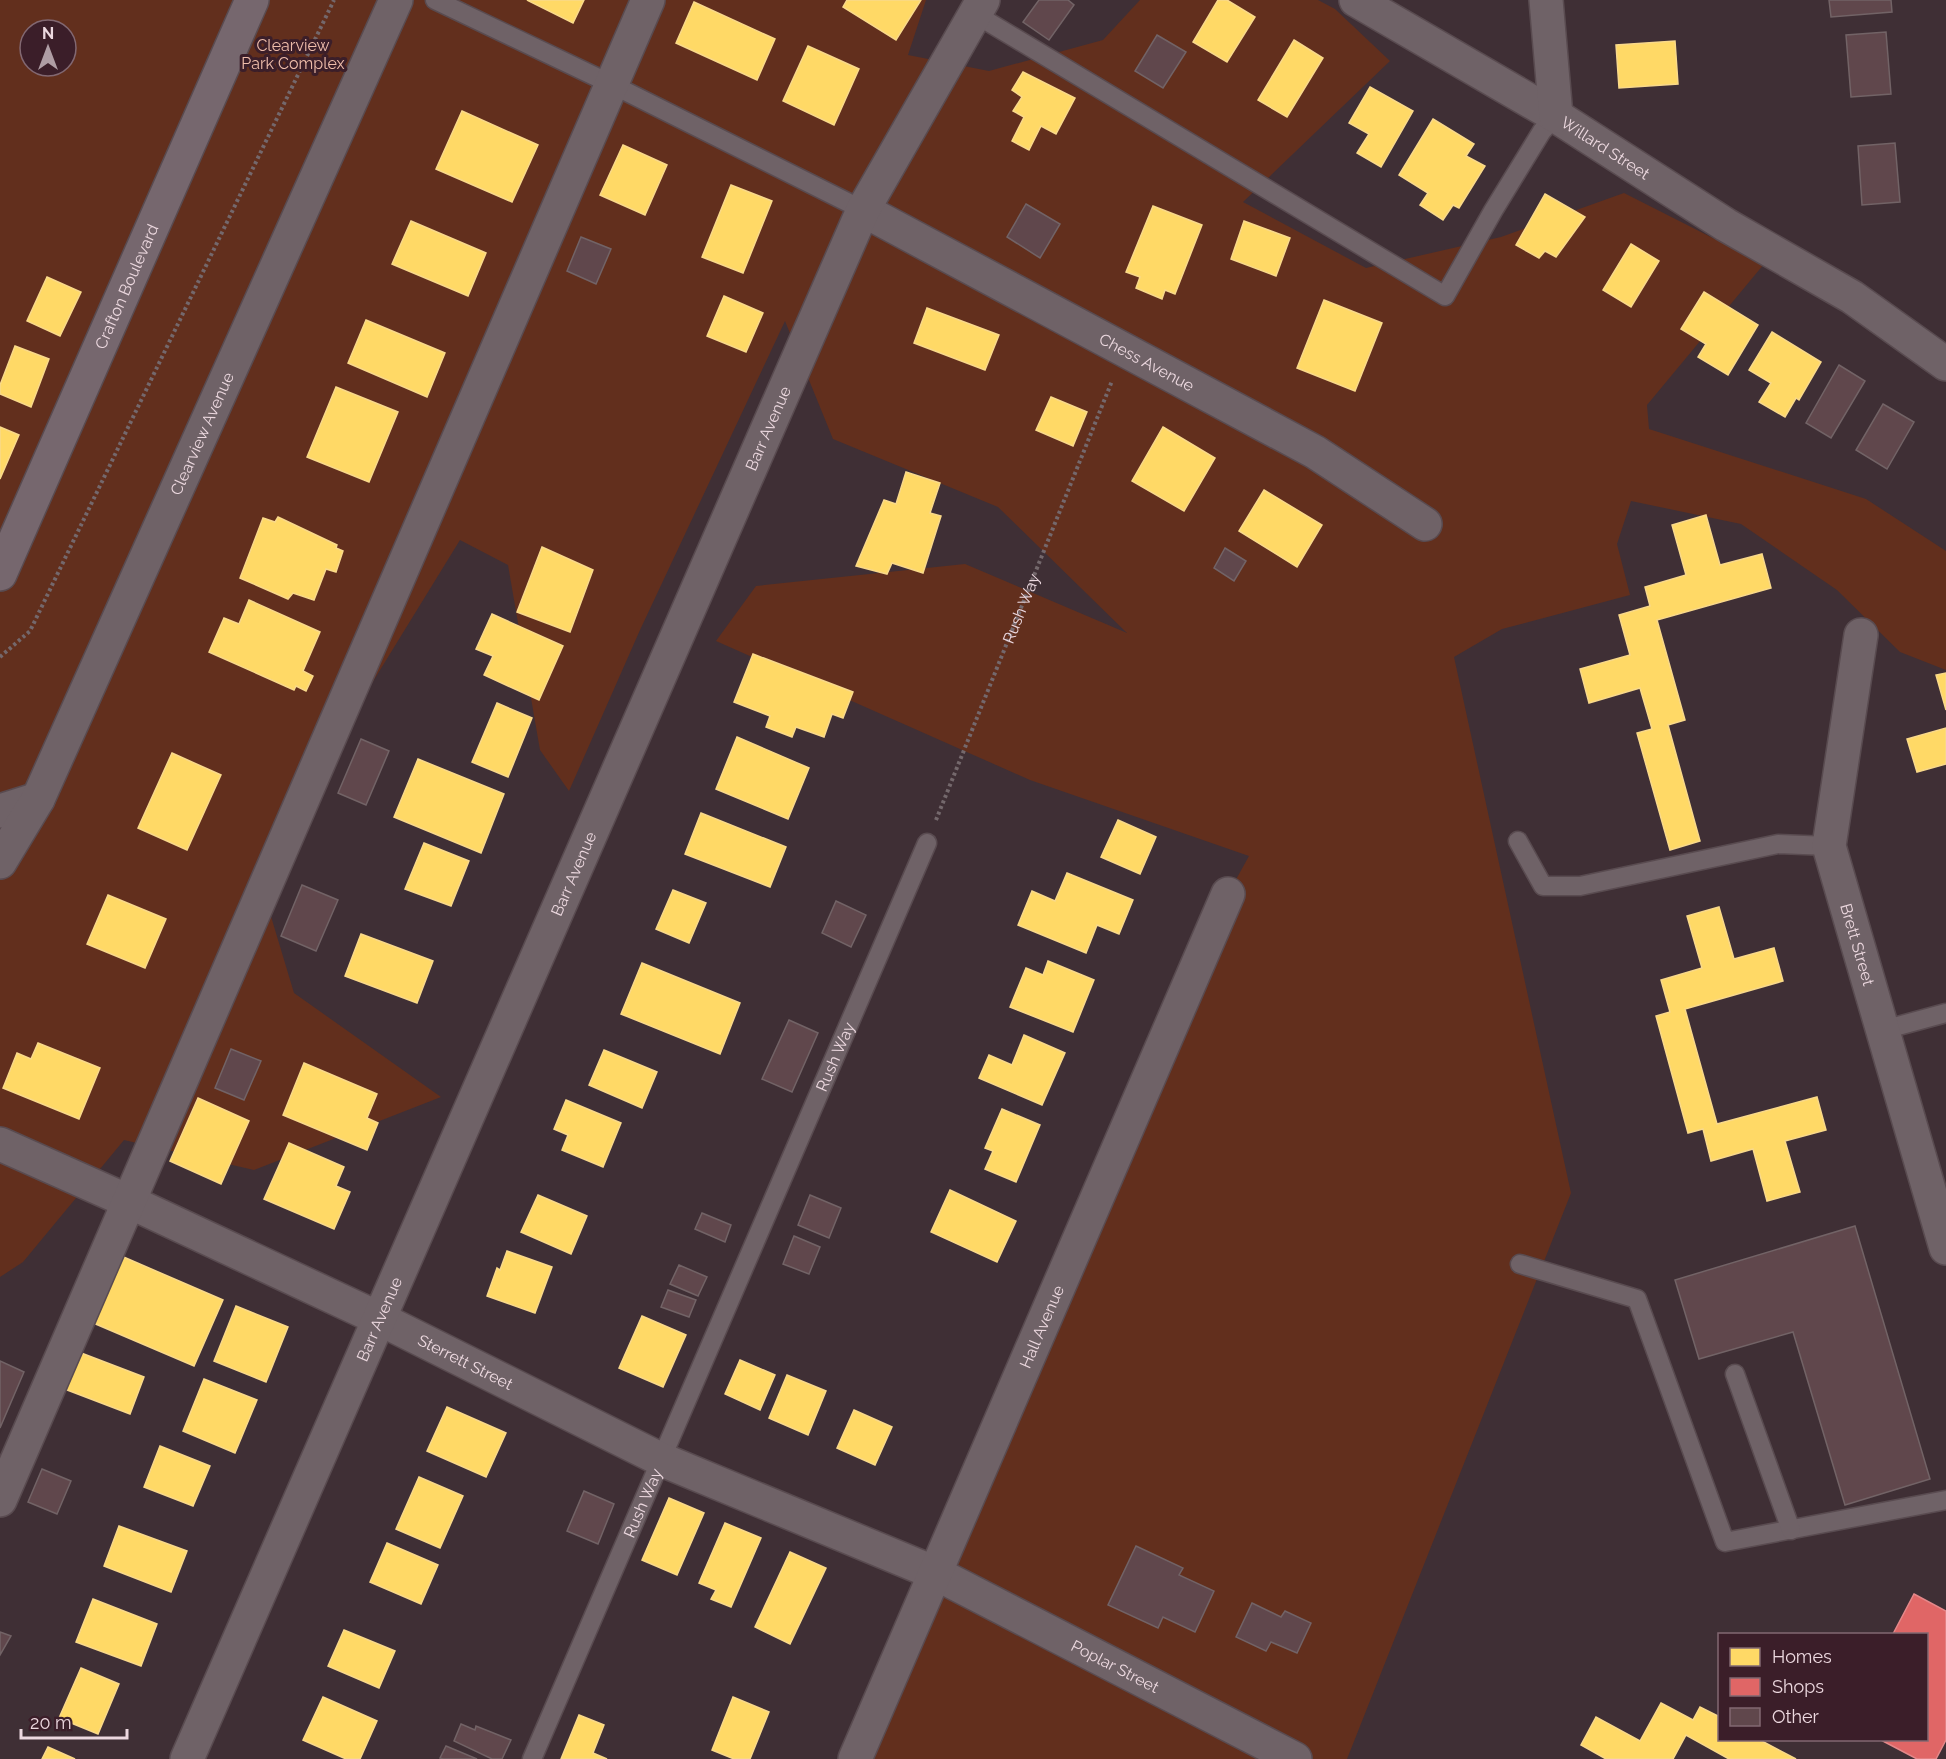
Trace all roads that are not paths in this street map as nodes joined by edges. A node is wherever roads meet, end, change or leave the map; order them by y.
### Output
1 (252, 0) edge
2 (396, 0) edge
3 (435, 0) edge
4 (648, 0) edge
5 (1356, 0) edge
6 (1546, 0) edge
7 (979, 7) edge
8 (611, 84) junction
9 (1556, 116) junction
10 (863, 210) junction
11 (1946, 364) edge
12 (1425, 524) dead end
13 (0, 574) edge
14 (1861, 635) dead end
15 (38, 800) junction
16 (0, 811) edge
17 (1518, 841) dead end
18 (927, 843) road end
19 (1829, 846) junction
20 (0, 862) edge
21 (1228, 894) dead end
22 (1946, 1012) edge
23 (1883, 1030) junction
24 (0, 1144) edge
25 (130, 1202) junction
26 (1946, 1248) edge
27 (1520, 1264) dead end
28 (380, 1319) junction
29 (1735, 1374) dead end
30 (660, 1459) junction
31 (0, 1500) edge
32 (1946, 1500) edge
33 (1791, 1530) junction
34 (935, 1573) junction
35 (187, 1759) edge
36 (532, 1759) edge
37 (855, 1759) edge
38 (1295, 1759) edge

1 - 13 main road, Crafton Boulevard
2 - 15 street, Clearview Avenue
3 - 8 lane
4 - 8 street
5 - 9 street, Willard Street
6 - 9 street
7 - 9 lane
7 - 10 street, Barr Avenue
8 - 10 lane
8 - 25 street
9 - 11 street, Willard Street
10 - 12 street, Chess Avenue
10 - 28 street, Barr Avenue
14 - 19 street, Brett Street
15 - 16 street
15 - 20 street, Clearview Avenue
17 - 19 lane
18 - 30 lane, Rush Way
19 - 23 street, Brett Street
21 - 34 street, Hall Avenue
22 - 23 lane
23 - 26 street, Brett Street
24 - 25 street, Sterrett Street
25 - 28 street, Sterrett Street
25 - 31 street
27 - 33 lane
28 - 30 street, Sterrett Street
28 - 35 street, Barr Avenue
29 - 33 lane
30 - 34 street, Sterrett Street
30 - 36 lane, Rush Way
32 - 33 lane
34 - 37 street, Hall Avenue
34 - 38 street, Poplar Street

